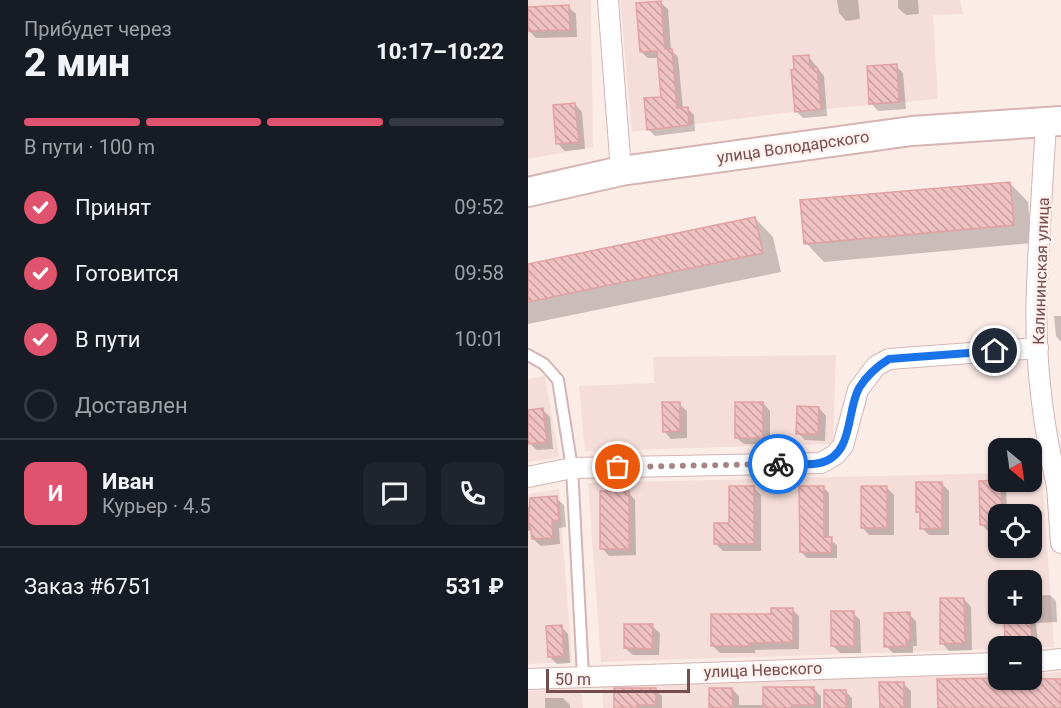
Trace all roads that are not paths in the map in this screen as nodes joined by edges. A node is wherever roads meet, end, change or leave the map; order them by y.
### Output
1 (608, 0) edge
2 (1054, 121) edge
3 (621, 171) junction
4 (528, 192) edge
5 (1038, 348) junction
6 (528, 355) edge
7 (572, 468) junction
8 (528, 477) edge
9 (1059, 487) edge
10 (1061, 543) edge
11 (1061, 659) edge
12 (1042, 661) edge
13 (988, 663) edge
14 (583, 676) junction
15 (528, 679) edge

1 - 3 street
2 - 3 main road, улица Володарского
2 - 5 street, Калининская улица
3 - 4 main road, улица Володарского
5 - 7 street
5 - 9 street, Калининская улица
6 - 7 lane
7 - 8 street
7 - 14 lane
9 - 10 street
11 - 12 street
13 - 14 street, улица Невского
14 - 15 street, улица Невского

